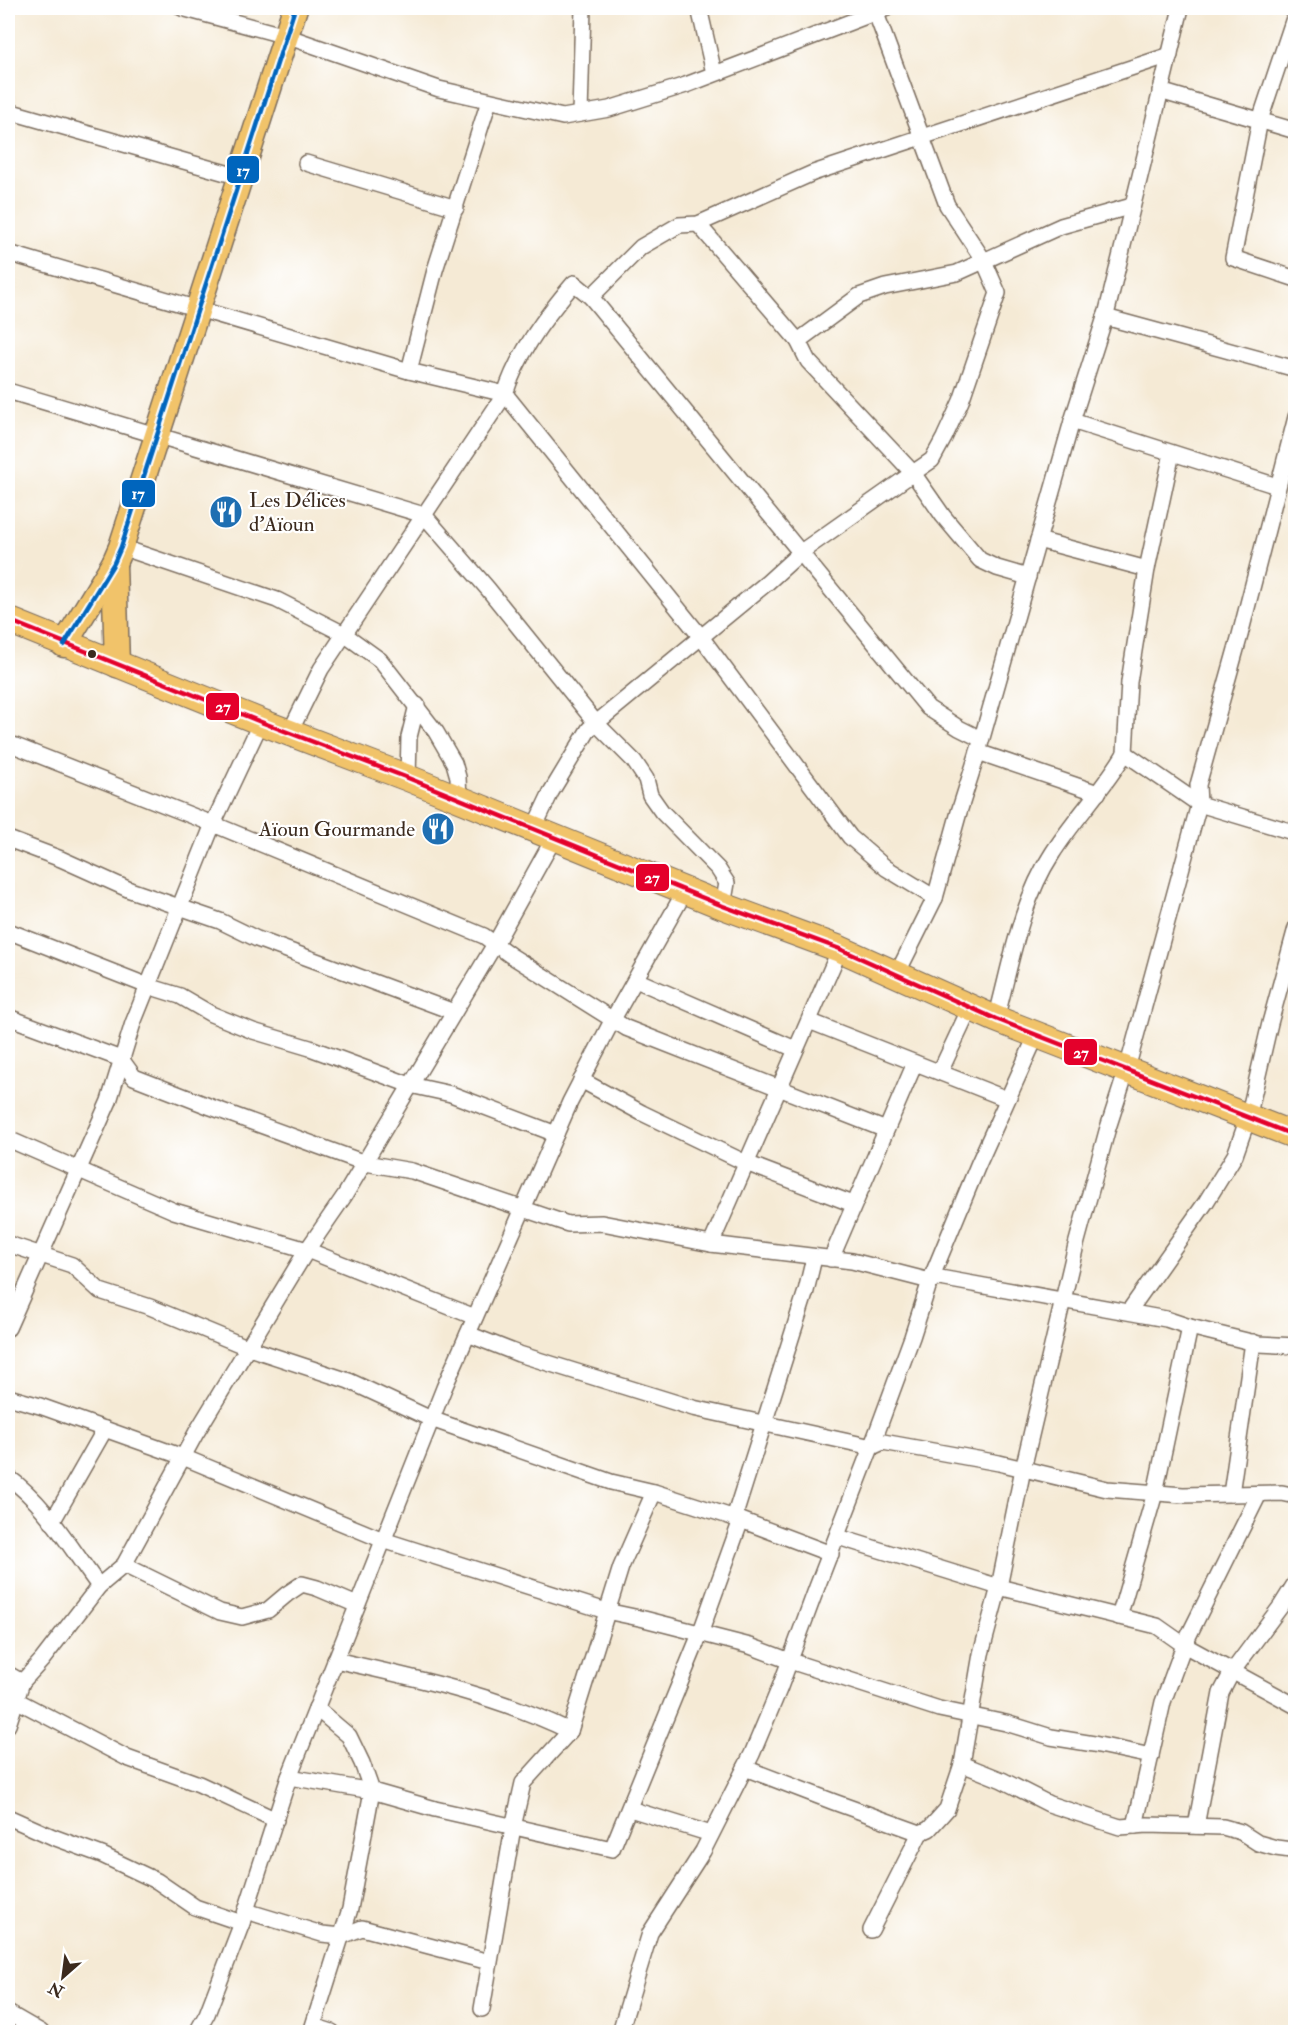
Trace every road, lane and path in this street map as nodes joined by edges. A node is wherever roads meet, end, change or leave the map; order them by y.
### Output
1 (182, 8) edge
2 (295, 8) edge
3 (582, 8) edge
4 (699, 8) edge
5 (1181, 8) edge
6 (879, 9) edge
7 (1296, 12) edge
8 (286, 36) junction
9 (1170, 55) junction
10 (714, 73) junction
11 (1161, 92) junction
12 (489, 101) junction
13 (8, 111) edge
14 (580, 114) junction
15 (1260, 120) junction
16 (1296, 131) edge
17 (920, 137) junction
18 (306, 163) dead end
19 (240, 177) junction
20 (1132, 206) junction
21 (456, 208) junction
22 (698, 224) junction
23 (8, 253) edge
24 (984, 261) junction
25 (1296, 279) edge
26 (591, 297) junction
27 (197, 308) junction
28 (1105, 317) junction
29 (798, 341) junction
30 (1296, 369) edge
31 (410, 371) junction
32 (8, 391) edge
33 (505, 394) junction
34 (1296, 417) edge
35 (1072, 421) junction
36 (158, 437) junction
37 (1172, 453) junction
38 (913, 473) junction
39 (1277, 486) junction
40 (424, 515) junction
41 (1038, 540) junction
42 (801, 552) junction
43 (117, 555) junction
44 (1147, 568) junction
45 (1028, 577) junction
46 (8, 620) edge
47 (344, 634) junction
48 (701, 637) junction
49 (64, 645) junction
50 (117, 665) junction
51 (417, 705) junction
52 (261, 722) junction
53 (596, 723) junction
54 (290, 732) junction
55 (8, 743) edge
56 (980, 745) junction
57 (1125, 753) junction
58 (408, 778) junction
59 (1098, 793) junction
60 (459, 800) junction
61 (1199, 804) junction
62 (213, 824) junction
63 (1296, 833) edge
64 (543, 834) junction
65 (8, 839) edge
66 (685, 891) junction
67 (935, 897) junction
68 (723, 906) junction
69 (180, 908) junction
70 (1296, 928) edge
71 (8, 931) edge
72 (495, 945) junction
73 (840, 949) junction
74 (1290, 971) edge
75 (897, 974) junction
76 (636, 980) junction
77 (148, 986) junction
78 (970, 1008) junction
79 (454, 1012) junction
80 (8, 1017) edge
81 (613, 1019) junction
82 (996, 1019) junction
83 (808, 1021) junction
84 (1037, 1034) junction
85 (795, 1049) junction
86 (121, 1059) junction
87 (915, 1063) junction
88 (1127, 1069) junction
89 (940, 1072) junction
90 (581, 1080) junction
91 (410, 1085) junction
92 (778, 1088) junction
93 (1007, 1099) junction
94 (1248, 1118) junction
95 (886, 1130) junction
96 (556, 1134) junction
97 (1296, 1136) edge
98 (8, 1139) edge
99 (365, 1162) junction
100 (746, 1163) junction
101 (80, 1170) junction
102 (854, 1204) junction
103 (523, 1209) junction
104 (8, 1244) edge
105 (711, 1244) junction
106 (307, 1250) junction
107 (41, 1254) junction
108 (814, 1258) junction
109 (831, 1259) junction
110 (930, 1281) junction
111 (1063, 1299) junction
112 (1129, 1311) junction
113 (475, 1317) junction
114 (1190, 1327) junction
115 (8, 1329) edge
116 (468, 1334) junction
117 (1253, 1342) junction
118 (1296, 1346) edge
119 (249, 1348) junction
120 (8, 1397) edge
121 (431, 1419) junction
122 (764, 1424) junction
123 (105, 1430) junction
124 (872, 1447) junction
125 (183, 1457) junction
126 (1023, 1469) junction
127 (8, 1477) edge
128 (654, 1492) junction
129 (1155, 1493) junction
130 (1231, 1494) junction
131 (1260, 1494) junction
132 (1296, 1496) edge
133 (738, 1519) junction
134 (52, 1522) junction
135 (838, 1537) junction
136 (383, 1540) junction
137 (831, 1554) junction
138 (124, 1565) junction
139 (1296, 1582) edge
140 (99, 1586) junction
141 (999, 1587) junction
142 (357, 1605) junction
143 (606, 1611) junction
144 (1119, 1617) junction
145 (700, 1634) junction
146 (1184, 1644) junction
147 (335, 1660) junction
148 (790, 1661) junction
149 (1232, 1672) junction
150 (8, 1674) edge
151 (22, 1682) junction
152 (16, 1700) junction
153 (1296, 1706) edge
154 (316, 1708) junction
155 (971, 1715) junction
156 (8, 1725) edge
157 (570, 1731) junction
158 (1151, 1756) junction
159 (962, 1764) junction
160 (745, 1768) junction
161 (289, 1777) junction
162 (372, 1791) junction
163 (630, 1809) junction
164 (8, 1817) edge
165 (276, 1820) junction
166 (1135, 1826) junction
167 (1196, 1826) junction
168 (513, 1827) junction
169 (920, 1833) junction
170 (711, 1834) junction
171 (1296, 1848) edge
172 (244, 1917) junction
173 (871, 1930) dead end
174 (342, 1936) junction
175 (489, 1962) junction
176 (482, 2009) dead end
177 (8, 2013) edge
178 (41, 2032) edge
179 (197, 2032) edge
180 (332, 2032) edge
181 (620, 2032) edge

1 - 8 street
2 - 8 main road
3 - 14 street
4 - 10 street
5 - 9 street
6 - 10 street
6 - 17 street
7 - 15 street
8 - 12 street
8 - 19 main road
9 - 11 street
9 - 17 street
10 - 14 street
11 - 15 street
11 - 20 street
12 - 14 street
12 - 21 street
13 - 19 street
15 - 16 street
15 - 25 street
17 - 22 street
17 - 24 street
18 - 21 street
19 - 27 main road
20 - 24 street
20 - 28 street
21 - 31 street
22 - 26 street
22 - 29 street
23 - 27 street
24 - 29 street
24 - 38 street
26 - 33 street
26 - 42 street
27 - 31 street
27 - 36 main road
28 - 30 street
28 - 35 street
29 - 38 street
31 - 33 street
32 - 36 street
33 - 40 street
33 - 48 street
34 - 39 street
35 - 37 street
35 - 41 street
36 - 40 street
36 - 43 main road
37 - 39 street
37 - 44 street
38 - 42 street
38 - 45 street
39 - 61 street
40 - 47 street
40 - 53 street
41 - 44 street
41 - 45 street
42 - 48 street
42 - 56 street
43 - 47 street
43 - 49 main road
43 - 50 main road
44 - 57 street
45 - 56 street
46 - 49 highway
47 - 51 street
47 - 54 street
48 - 53 street
48 - 67 street
49 - 50 highway
50 - 52 highway
51 - 58 street
51 - 60 street
52 - 54 highway
52 - 62 street
53 - 64 street
53 - 68 street
54 - 58 highway
55 - 62 street
56 - 59 street
56 - 67 street
57 - 59 street
57 - 61 street
58 - 60 highway
59 - 82 street
60 - 64 highway
61 - 63 street
61 - 88 street
62 - 69 street
62 - 72 street
64 - 66 highway
64 - 72 street
65 - 69 street
66 - 68 highway
66 - 76 street
67 - 75 street
68 - 73 highway
69 - 77 street
69 - 79 street
70 - 74 street
71 - 77 street
72 - 79 street
72 - 81 street
73 - 75 highway
73 - 83 street
74 - 94 street
75 - 78 highway
76 - 81 street
76 - 85 street
77 - 86 street
77 - 91 street
78 - 82 highway
78 - 89 street
79 - 91 street
80 - 86 street
81 - 90 street
81 - 92 street
82 - 84 highway
83 - 85 street
83 - 87 street
84 - 88 highway
84 - 93 street
85 - 92 street
86 - 99 street
86 - 101 street
87 - 89 street
87 - 95 street
88 - 94 highway
88 - 111 street
89 - 93 street
90 - 96 street
90 - 100 street
91 - 96 street
91 - 99 street
92 - 95 street
92 - 100 street
93 - 110 street
94 - 97 highway
94 - 112 street
95 - 102 street
96 - 103 street
98 - 101 street
99 - 103 street
99 - 106 street
100 - 102 street
100 - 105 street
101 - 106 street
101 - 107 street
102 - 109 street
103 - 105 street
103 - 113 street
104 - 107 street
105 - 108 street
106 - 113 street
106 - 119 street
107 - 115 street
107 - 119 street
108 - 109 street
108 - 122 street
109 - 110 street
110 - 111 street
110 - 124 street
111 - 112 street
111 - 126 street
112 - 114 street
113 - 116 street
114 - 117 street
114 - 129 street
116 - 121 street
116 - 122 street
117 - 118 street
117 - 130 street
119 - 121 street
119 - 125 street
120 - 123 street
121 - 128 street
121 - 136 street
122 - 124 street
122 - 133 street
123 - 125 street
123 - 134 street
124 - 126 street
124 - 135 street
125 - 136 street
125 - 138 street
126 - 129 street
126 - 141 street
127 - 134 street
128 - 133 street
128 - 143 street
129 - 130 street
129 - 144 street
130 - 131 street
131 - 132 street
131 - 146 street
133 - 137 street
133 - 145 street
134 - 140 street
135 - 137 street
135 - 141 street
136 - 142 street
136 - 143 street
137 - 148 street
138 - 140 street
138 - 142 street
139 - 149 street
140 - 151 street
141 - 144 street
141 - 155 street
142 - 147 street
143 - 145 street
143 - 157 street
144 - 146 street
145 - 148 street
145 - 163 street
146 - 149 street
146 - 158 street
147 - 154 street
147 - 157 street
148 - 155 street
148 - 160 street
149 - 153 street
149 - 167 street
150 - 151 street
151 - 152 street
152 - 156 street
152 - 165 street
154 - 161 street
154 - 162 street
155 - 158 street
155 - 159 street
157 - 168 street
158 - 166 street
159 - 166 street
159 - 169 street
160 - 169 street
160 - 170 street
161 - 162 street
161 - 165 street
162 - 168 street
162 - 174 street
163 - 168 street
163 - 170 street
164 - 172 street
165 - 172 street
166 - 167 street
167 - 171 street
168 - 175 street
169 - 173 street
170 - 181 street
172 - 174 street
172 - 179 street
174 - 175 street
174 - 180 street
175 - 176 street
177 - 178 street

